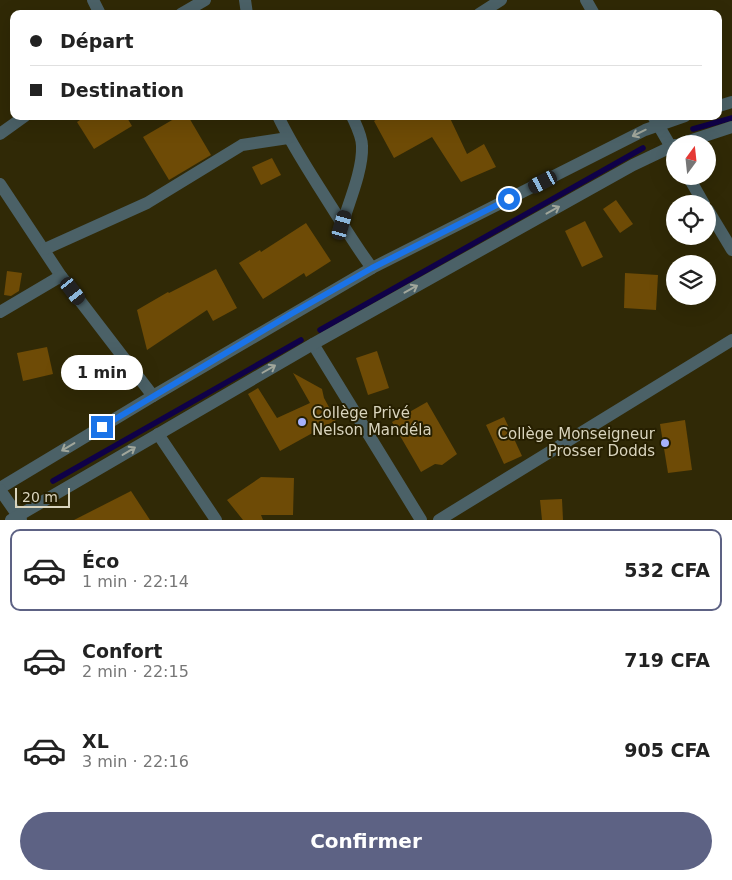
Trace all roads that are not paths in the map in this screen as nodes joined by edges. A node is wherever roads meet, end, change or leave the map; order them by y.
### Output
1 (204, 0) edge
2 (500, 0) edge
3 (188, 10) edge
4 (485, 10) edge
5 (19, 120) edge
6 (280, 120) edge
7 (354, 120) edge
8 (656, 120) edge
9 (732, 127) edge
10 (0, 134) edge
11 (666, 135) edge
12 (710, 135) edge
13 (288, 138) junction
14 (666, 152) edge
15 (0, 184) edge
16 (716, 223) edge
17 (342, 225) junction
18 (44, 249) junction
19 (732, 250) edge
20 (372, 268) junction
21 (62, 276) junction
22 (0, 312) edge
23 (732, 340) edge
24 (313, 344) junction
25 (152, 396) junction
26 (158, 434) junction
27 (0, 489) edge
28 (17, 519) edge
29 (216, 520) edge
30 (422, 520) edge
31 (440, 520) edge

1 - 3 street
2 - 4 street
5 - 10 street
6 - 13 street
7 - 17 street
8 - 11 street
8 -> 20 street
9 - 12 street
13 - 17 street
13 - 18 street
24 -> 14 street
15 - 18 street
16 - 19 street
17 - 20 street
18 - 21 street
20 - 25 street
21 - 22 street
21 - 25 street
23 - 31 street
26 -> 24 street
24 - 30 street
25 -> 27 street
28 -> 26 street
26 - 29 street
27 - 28 street

